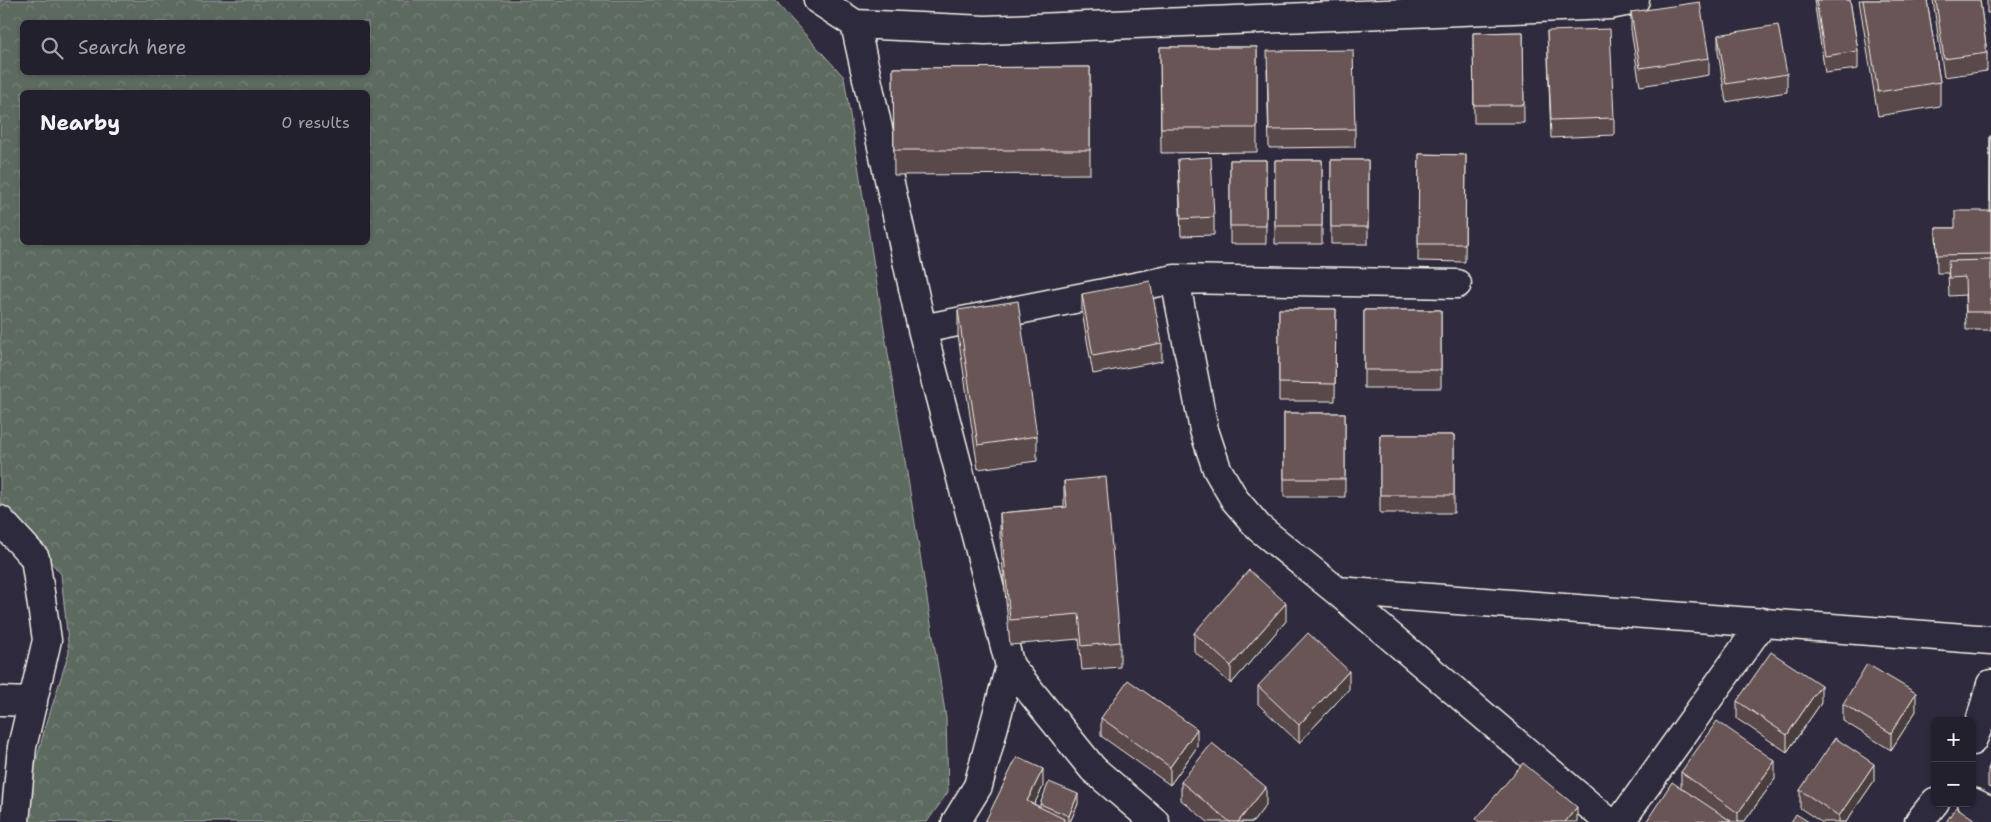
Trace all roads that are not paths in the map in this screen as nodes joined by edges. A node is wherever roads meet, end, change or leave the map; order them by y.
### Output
1 (818, 0) edge
2 (1635, 0) edge
3 (855, 24) junction
4 (1175, 280) junction
5 (1457, 284) dead end
6 (922, 329) junction
7 (0, 520) edge
8 (1337, 591) junction
9 (1763, 622) junction
10 (1991, 640) edge
11 (1010, 666) junction
12 (1991, 684) edge
13 (0, 701) edge
14 (33, 702) junction
15 (1976, 733) edge
16 (1976, 804) edge
17 (1931, 807) edge
18 (1991, 811) edge
19 (1146, 819) edge
20 (15, 822) edge
21 (956, 822) edge
22 (1609, 822) edge
23 (1620, 822) edge
24 (1919, 822) edge

1 - 3 street
2 - 3 street
3 - 6 street
4 - 5 street
4 - 6 street
4 - 8 street
6 - 11 street
7 - 14 street
8 - 9 street
8 - 22 street
9 - 10 street
9 - 23 street
11 - 19 street
11 - 21 street
12 - 15 street
13 - 14 street
14 - 20 street
16 - 18 street
17 - 24 street

